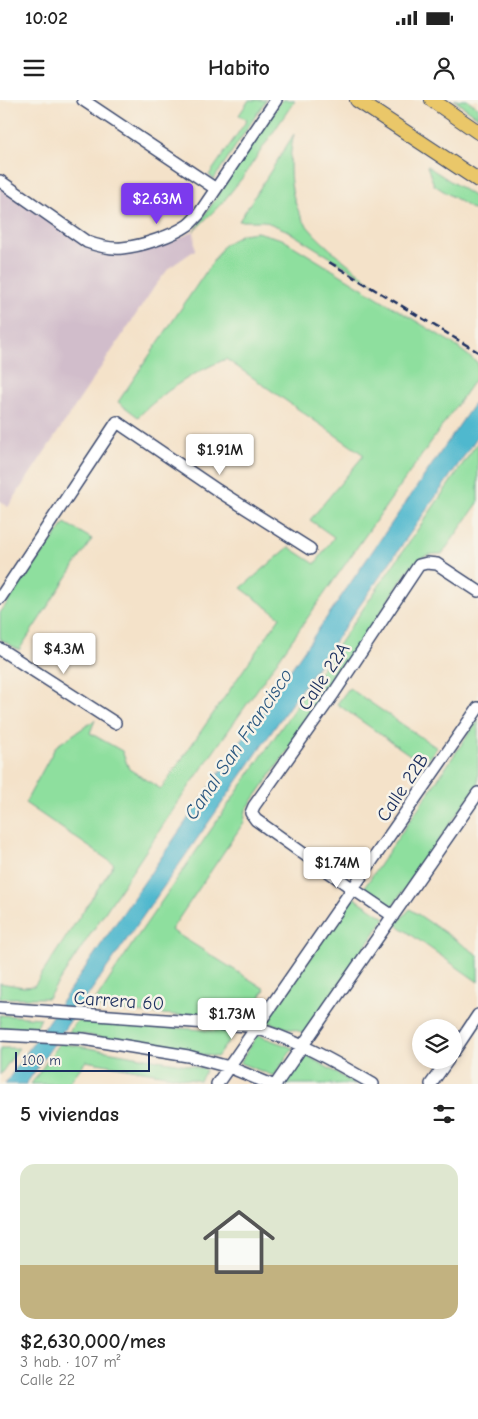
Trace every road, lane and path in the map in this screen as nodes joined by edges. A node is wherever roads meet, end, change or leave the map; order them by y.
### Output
1 (83, 100) edge
2 (276, 100) edge
3 (357, 100) edge
4 (432, 100) edge
5 (478, 132) edge
6 (478, 180) edge
7 (0, 181) edge
8 (216, 189) junction
9 (310, 549) dead end
10 (478, 591) edge
11 (0, 598) edge
12 (0, 649) edge
13 (478, 708) edge
14 (115, 723) dead end
15 (477, 796) edge
16 (353, 890) junction
17 (393, 916) junction
18 (0, 1008) edge
19 (478, 1015) edge
20 (256, 1028) junction
21 (0, 1035) edge
22 (462, 1039) edge
23 (303, 1045) junction
24 (229, 1067) junction
25 (442, 1069) edge
26 (217, 1084) edge
27 (270, 1084) edge
28 (276, 1084) edge
29 (373, 1084) edge
30 (431, 1084) edge

1 - 8 street
2 - 8 street
3 - 6 main road
4 - 5 main road
7 - 8 street
9 - 11 street
10 - 16 street, Calle 22A
12 - 14 street
13 - 16 street, Calle 22B
15 - 17 street
16 - 17 street
16 - 20 street, Calle 22B
17 - 23 street
18 - 20 street, Carrera 60
19 - 22 street
20 - 23 street, Carrera 60
20 - 24 street, Calle 22B
21 - 24 street
23 - 28 street
23 - 29 street, Carrera 60
24 - 26 street, Calle 22B
24 - 27 street
25 - 30 street

